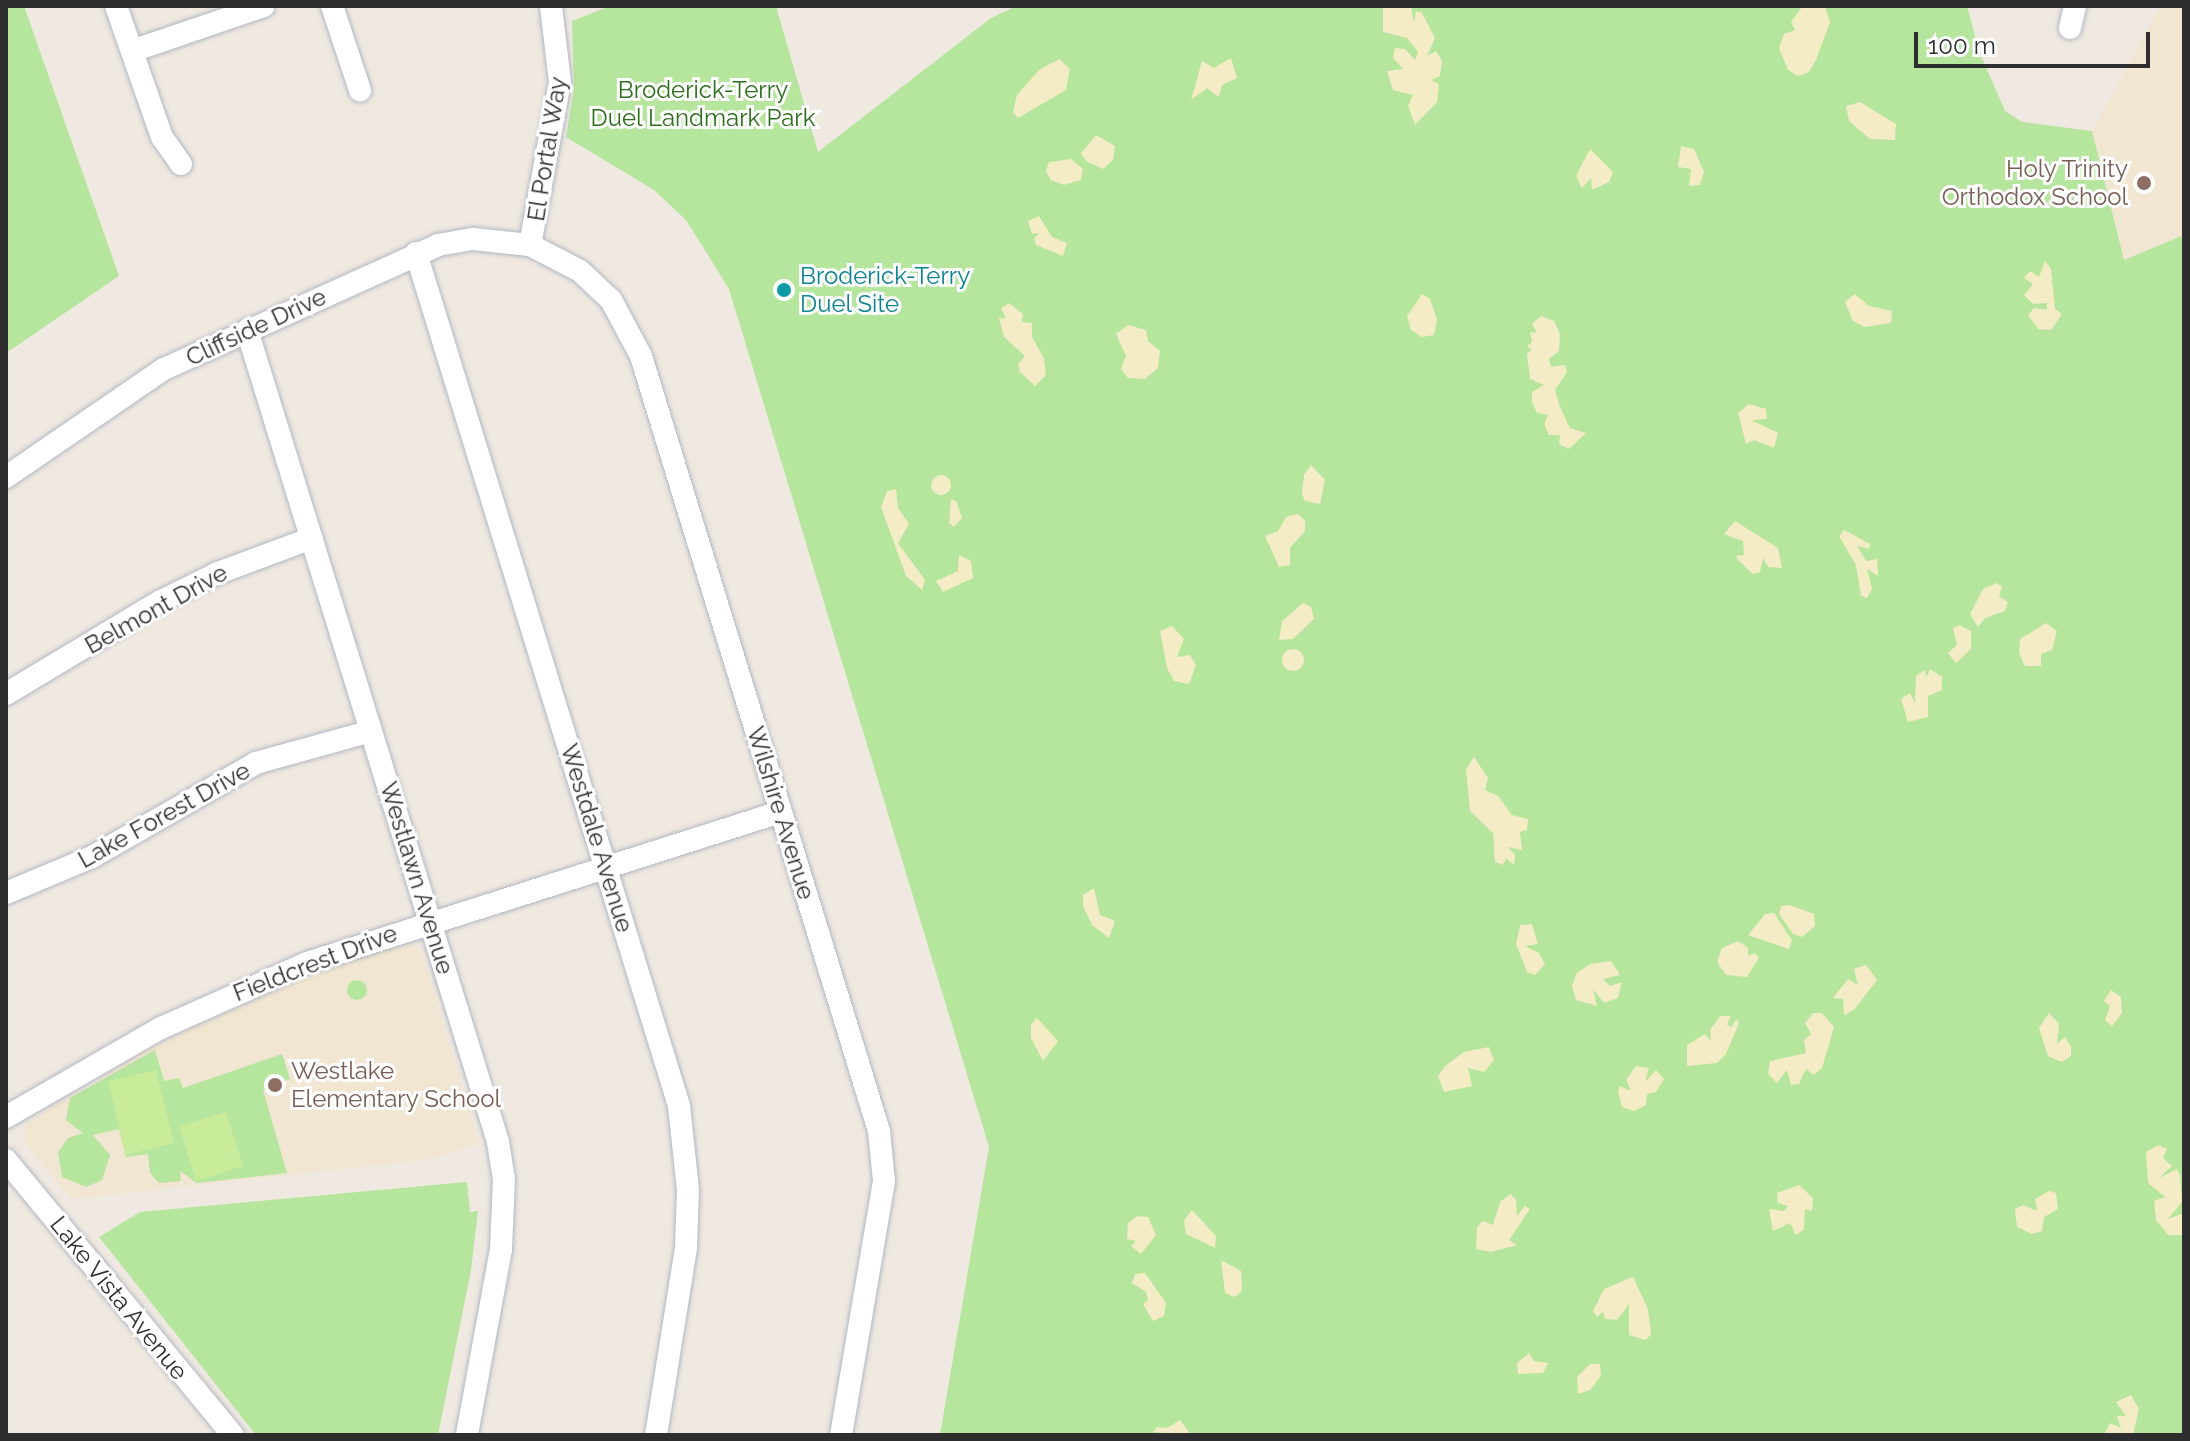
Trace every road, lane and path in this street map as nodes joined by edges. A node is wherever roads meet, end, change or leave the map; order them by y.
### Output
1 (116, 6) edge
2 (264, 6) edge
3 (332, 6) edge
4 (551, 6) edge
5 (132, 51) junction
6 (360, 90) dead end
7 (181, 164) dead end
8 (530, 245) junction
9 (416, 253) junction
10 (247, 330) junction
11 (6, 477) edge
12 (312, 538) junction
13 (6, 694) edge
14 (371, 731) junction
15 (781, 812) junction
16 (605, 867) junction
17 (6, 893) edge
18 (430, 920) junction
19 (6, 1117) edge
20 (6, 1160) edge
21 (233, 1435) edge
22 (467, 1435) edge
23 (656, 1435) edge
24 (841, 1435) edge

1 - 5 street
2 - 5 street
3 - 6 street
4 - 8 street, El Portal Way
5 - 7 street
8 - 9 street, Cliffside Drive
8 - 15 street, Wilshire Avenue
9 - 10 street, Cliffside Drive
9 - 16 street, Westdale Avenue
10 - 11 street, Cliffside Drive
10 - 12 street, Westlawn Avenue
12 - 13 street, Belmont Drive
12 - 14 street, Westlawn Avenue
14 - 17 street, Lake Forest Drive
14 - 18 street, Westlawn Avenue
15 - 16 street, Fieldcrest Drive
15 - 24 street, Wilshire Avenue
16 - 18 street, Fieldcrest Drive
16 - 23 street, Westdale Avenue
18 - 19 street, Fieldcrest Drive
18 - 22 street, Westlawn Avenue
20 - 21 street, Lake Vista Avenue

